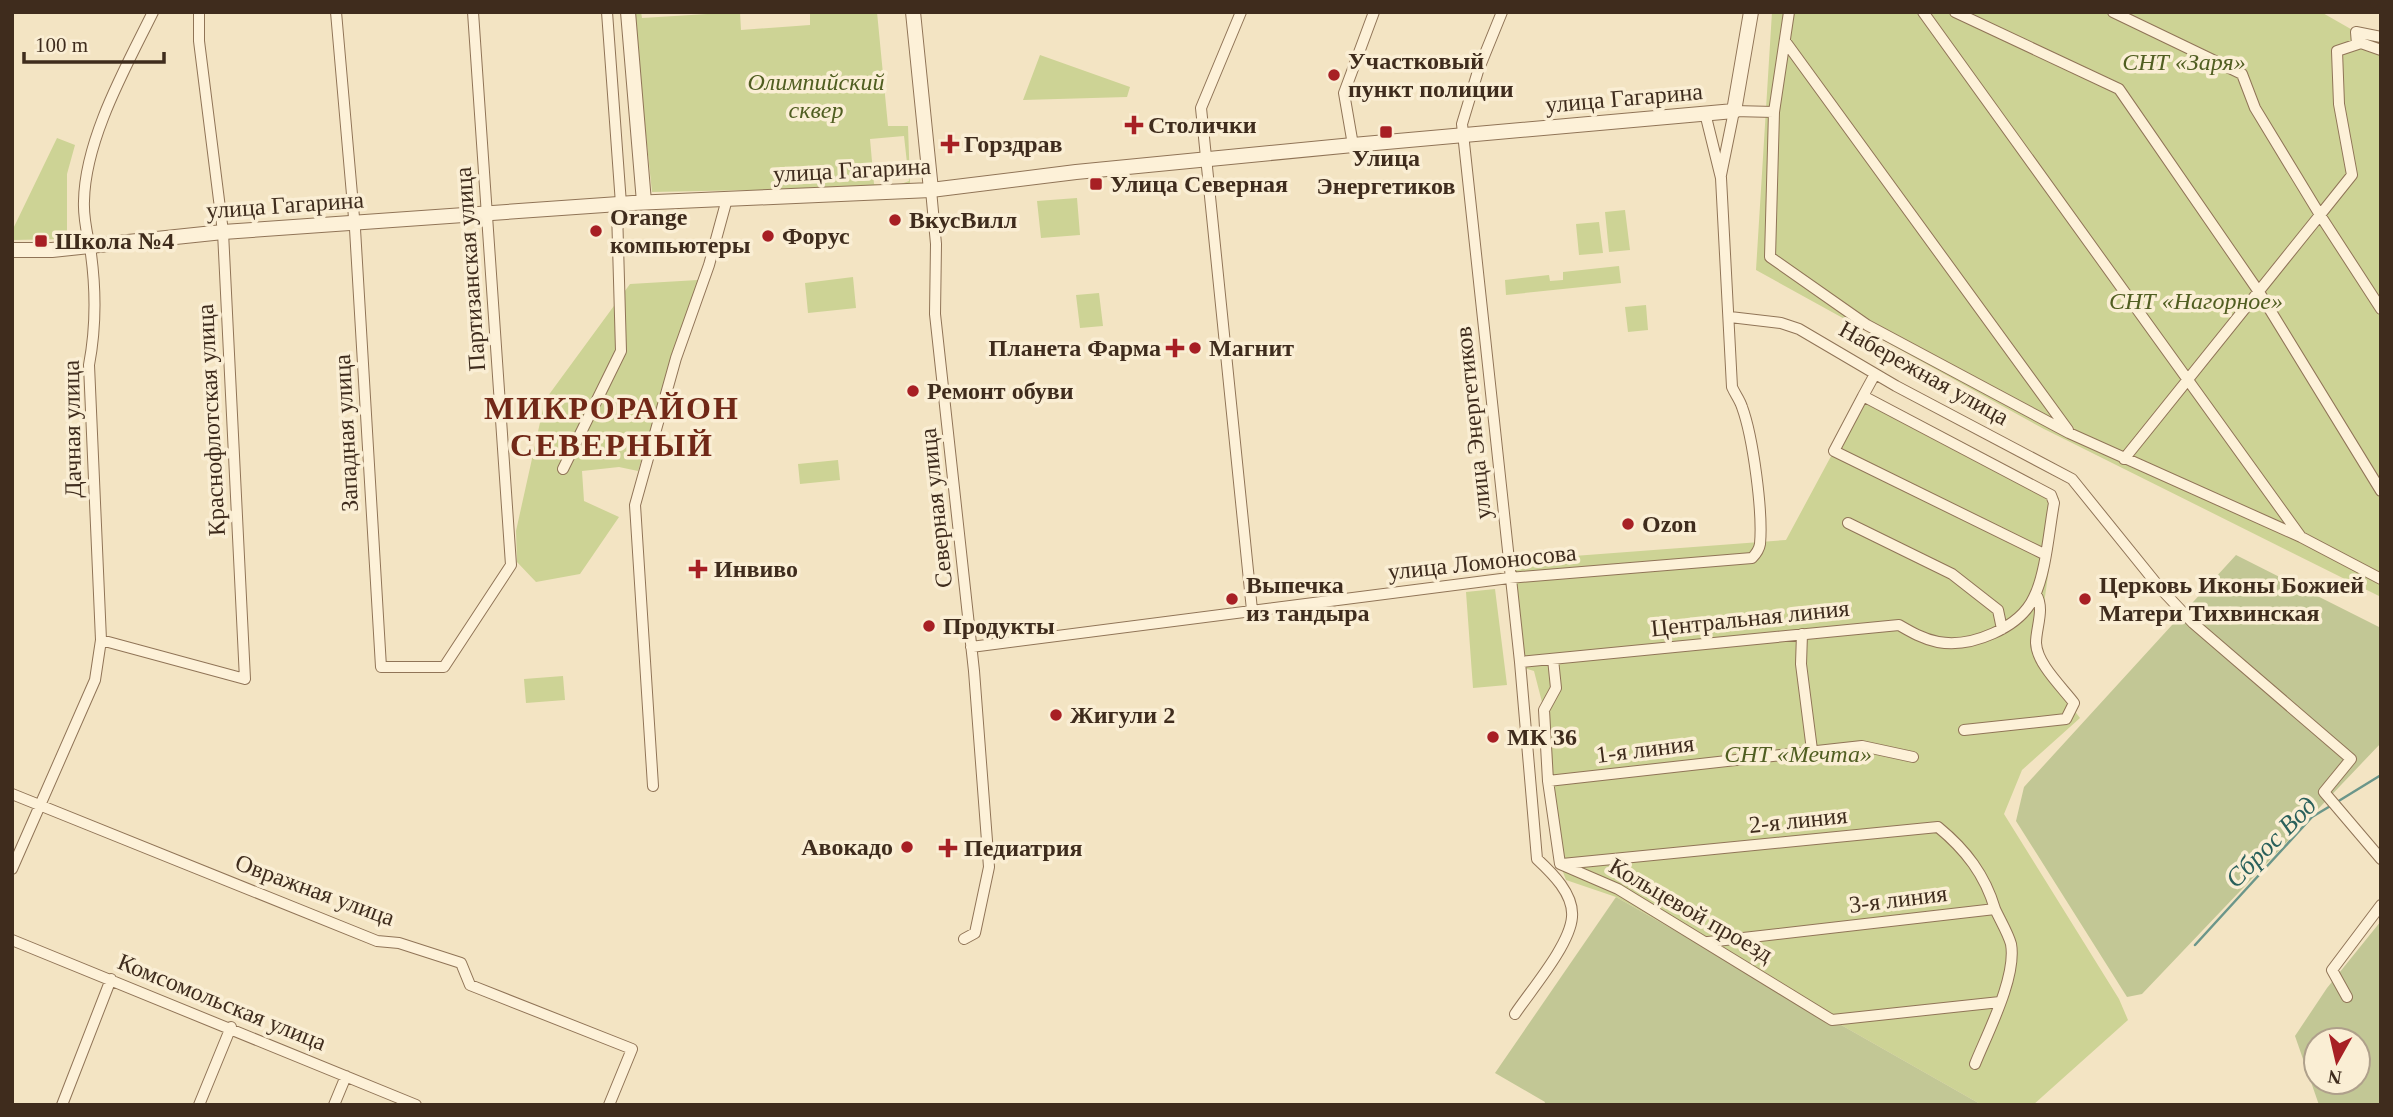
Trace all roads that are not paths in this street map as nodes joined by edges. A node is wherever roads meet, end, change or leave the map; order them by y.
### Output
1 (153, 12) edge
2 (199, 12) edge
3 (336, 12) edge
4 (473, 12) edge
5 (607, 12) edge
6 (628, 12) edge
7 (913, 12) edge
8 (1241, 12) edge
9 (1374, 12) edge
10 (1502, 12) edge
11 (1751, 12) edge
12 (1789, 12) edge
13 (1923, 12) edge
14 (1955, 12) edge
15 (2113, 12) edge
16 (2381, 37) edge
17 (1785, 41) junction
18 (2357, 44) junction
19 (2381, 50) edge
20 (1734, 111) junction
21 (1774, 112) junction
22 (1705, 113) junction
23 (1463, 135) junction
24 (1709, 139) junction
25 (1729, 139) junction
26 (1353, 145) junction
27 (1205, 160) junction
28 (1720, 178) junction
29 (931, 190) junction
30 (727, 199) junction
31 (644, 202) junction
32 (621, 204) junction
33 (489, 213) junction
34 (2320, 215) junction
35 (354, 223) junction
36 (222, 232) junction
37 (89, 246) junction
38 (12, 250) edge
39 (2259, 292) junction
40 (2381, 309) edge
41 (1730, 317) junction
42 (1875, 374) junction
43 (2188, 380) junction
44 (1863, 396) junction
45 (2069, 433) junction
46 (2124, 459) junction
47 (563, 469) dead end
48 (2381, 491) edge
49 (1848, 523) dead end
50 (2301, 537) junction
51 (2044, 554) junction
52 (511, 565) joint
53 (1509, 578) junction
54 (2381, 579) edge
55 (2036, 594) junction
56 (1252, 610) junction
57 (2001, 629) junction
58 (1802, 634) junction
59 (101, 640) junction
60 (971, 647) junction
61 (1553, 659) junction
62 (1520, 662) junction
63 (1964, 730) dead end
64 (1812, 750) junction
65 (1913, 757) dead end
66 (1548, 781) junction
67 (653, 786) dead end
68 (12, 794) edge
69 (41, 806) junction
70 (2381, 859) edge
71 (1560, 864) junction
72 (12, 869) edge
73 (2381, 905) edge
74 (1995, 909) junction
75 (964, 939) dead end
76 (12, 940) edge
77 (1708, 942) junction
78 (111, 979) junction
79 (2347, 996) dead end
80 (2000, 1002) junction
81 (1515, 1014) dead end
82 (231, 1027) junction
83 (1975, 1064) dead end
84 (346, 1076) junction
85 (62, 1105) edge
86 (199, 1105) edge
87 (334, 1105) edge
88 (416, 1105) edge
89 (609, 1105) edge

1 - 37 street, Дачная улица
2 - 36 street, Краснофлотская улица
3 - 35 street, Западная улица
4 - 33 street, Партизанская улица
5 - 32 street
6 - 31 street
7 - 29 street
8 - 27 street
9 - 26 street
10 - 23 street, улица Энергетиков
11 - 20 street
12 - 17 street
13 - 43 street
14 - 39 street
15 - 34 street
16 - 18 street
17 - 21 street
17 - 45 street
18 - 19 street
18 - 34 street
20 - 21 street
20 - 22 street, улица Гагарина
20 - 25 street
21 - 45 street
22 - 23 street, улица Гагарина
22 - 24 street
23 - 26 street, улица Гагарина
23 - 53 street, улица Энергетиков
24 - 25 street
24 - 28 street
25 - 28 street
26 - 27 street, улица Гагарина
27 - 29 street, улица Гагарина
27 - 56 street
28 - 41 street
29 - 30 street, улица Гагарина
29 - 60 street, Северная улица
30 - 31 street, улица Гагарина
30 - 67 street
31 - 32 street, улица Гагарина
32 - 33 street, улица Гагарина
32 - 47 street
33 - 35 street, улица Гагарина
33 - 52 street, Партизанская улица
34 - 39 street
34 - 40 street
35 - 36 street, улица Гагарина
35 - 52 street, Западная улица
36 - 37 street, улица Гагарина
36 - 59 street, Краснофлотская улица
37 - 38 street, улица Гагарина
37 - 59 street, Дачная улица
39 - 43 street
39 - 48 street
41 - 42 street, Набережная улица
41 - 53 street, улица Ломоносова
42 - 44 street
42 - 70 street, Набережная улица
43 - 46 street
43 - 50 street
44 - 51 street
44 - 51 street
45 - 46 street
46 - 50 street
49 - 57 street
50 - 54 street
51 - 55 street
53 - 56 street, улица Ломоносова
53 - 62 street, улица Энергетиков
55 - 57 street, Центральная линия
55 - 63 street
56 - 60 street, улица Ломоносова
57 - 58 street, Центральная линия
58 - 61 street, Центральная линия
58 - 64 street
59 - 69 street, Дачная улица
60 - 75 street, Северная улица
61 - 62 street, Центральная линия
61 - 66 street
62 - 81 street, улица Энергетиков
64 - 65 street, 1-я линия
64 - 66 street, 1-я линия
66 - 71 street
68 - 69 street, Овражная улица
69 - 72 street, Дачная улица
69 - 89 street, Овражная улица
71 - 74 street, 2-я линия
71 - 77 street, Кольцевой проезд
73 - 79 street
74 - 77 street, 3-я линия
74 - 80 street
76 - 78 street, Комсомольская улица
77 - 80 street, Кольцевой проезд
78 - 82 street, Комсомольская улица
78 - 85 street
80 - 83 street
82 - 84 street, Комсомольская улица
82 - 86 street
84 - 87 street
84 - 88 street, Комсомольская улица

